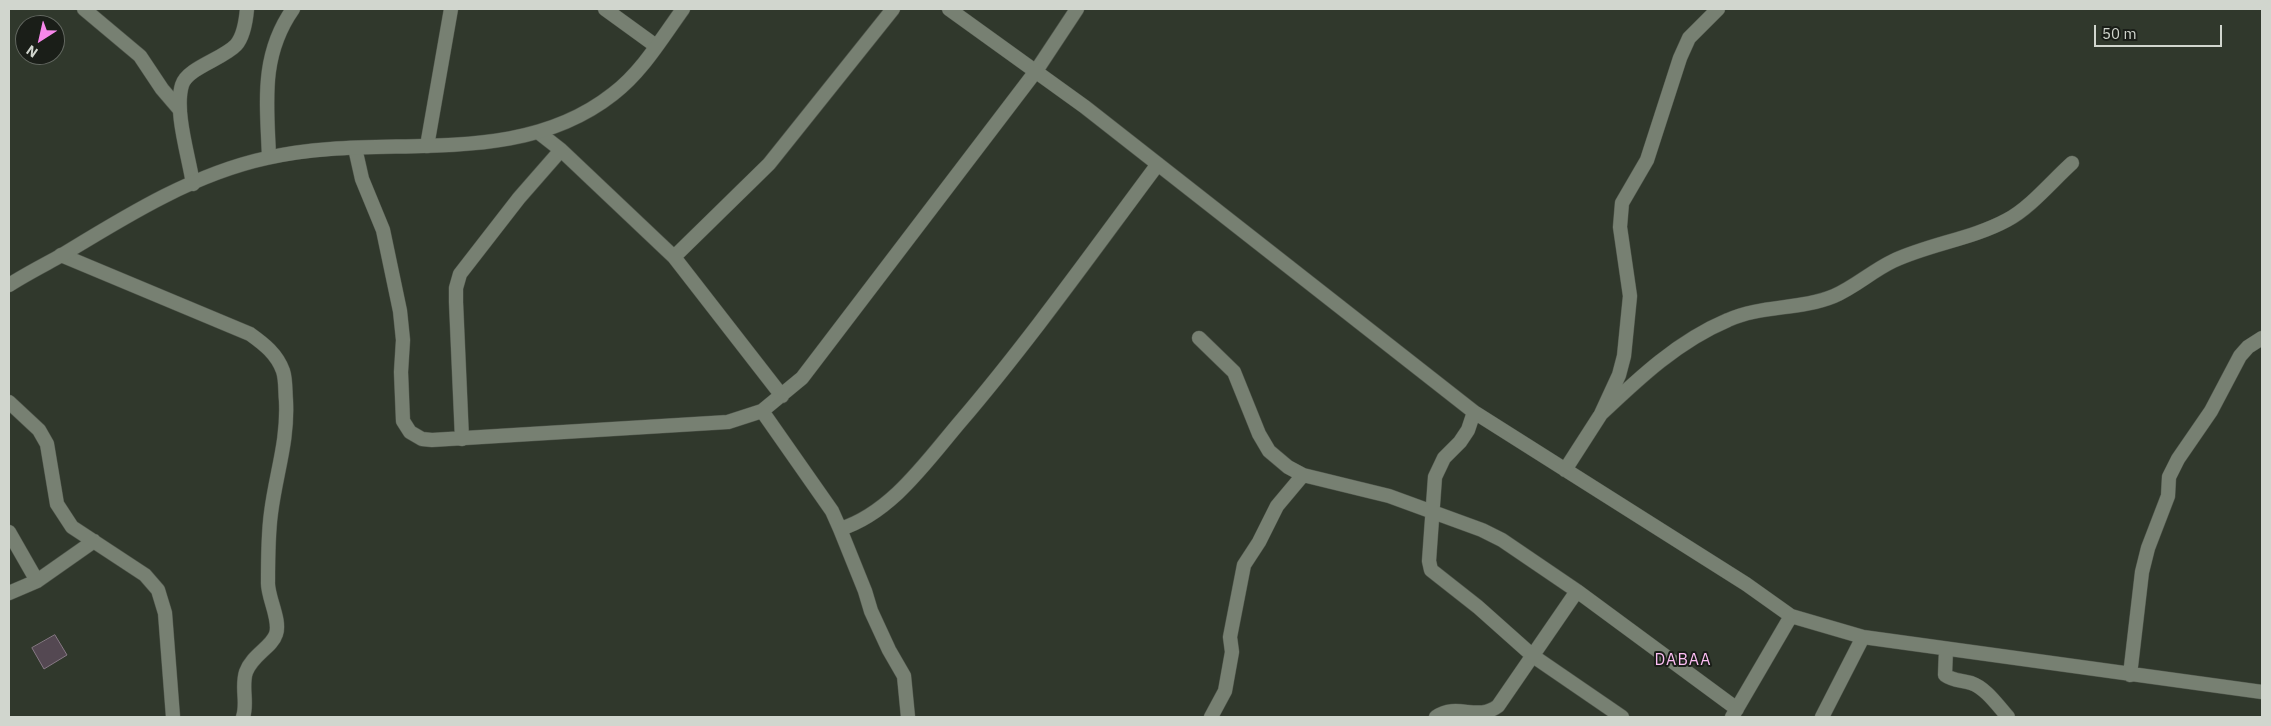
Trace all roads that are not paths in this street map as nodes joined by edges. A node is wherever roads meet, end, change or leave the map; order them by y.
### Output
1 (84, 9) edge
2 (247, 9) edge
3 (293, 9) edge
4 (451, 9) edge
5 (605, 9) edge
6 (683, 9) edge
7 (893, 9) edge
8 (950, 9) edge
9 (1077, 9) edge
10 (1718, 9) edge
11 (656, 46) junction
12 (1036, 71) junction
13 (180, 110) junction
14 (538, 132) junction
15 (427, 146) junction
16 (356, 148) junction
17 (560, 150) junction
18 (269, 157) junction
19 (2072, 163) dead end
20 (1158, 164) junction
21 (193, 184) junction
22 (61, 255) junction
23 (674, 256) junction
24 (9, 285) edge
25 (1199, 338) dead end
26 (2262, 338) edge
27 (782, 396) junction
28 (9, 402) edge
29 (762, 410) junction
30 (1474, 412) junction
31 (1601, 414) junction
32 (462, 438) junction
33 (1565, 470) junction
34 (1303, 475) junction
35 (1433, 512) junction
36 (840, 529) junction
37 (9, 532) edge
38 (94, 542) junction
39 (37, 581) junction
40 (1577, 591) junction
41 (9, 593) edge
42 (1791, 616) junction
43 (1863, 637) junction
44 (1946, 648) junction
45 (1533, 656) junction
46 (2130, 675) junction
47 (2262, 692) edge
48 (1735, 713) edge
49 (173, 717) edge
50 (243, 717) edge
51 (908, 717) edge
52 (1211, 717) edge
53 (1436, 717) edge
54 (1622, 717) edge
55 (1822, 717) edge
56 (2008, 717) edge

1 - 13 street
2 - 13 street
3 - 18 street
4 - 15 street
5 - 11 street
6 - 11 street
7 - 23 street
8 - 12 street
9 - 12 street
10 - 31 street
11 - 14 street
12 - 20 street
12 - 27 street
13 - 21 street
14 - 15 street
14 - 17 street
15 - 16 street
16 - 18 street
16 - 32 street
17 - 23 street
17 - 32 street
18 - 21 street
19 - 31 street
20 - 30 street
20 - 36 street
21 - 22 street
22 - 24 street
22 - 50 street
23 - 27 street
25 - 34 street
26 - 46 street
27 - 29 street
28 - 38 street
29 - 32 street
29 - 36 street
30 - 33 street
30 - 35 street
31 - 33 street
33 - 42 street
34 - 35 street
34 - 52 street
35 - 40 street
35 - 45 street
36 - 51 street
37 - 39 street
38 - 39 street
38 - 49 street
39 - 41 street
40 - 45 street
40 - 48 street
42 - 43 street
42 - 48 street
43 - 44 street
43 - 55 street
44 - 46 street
44 - 56 street
45 - 53 street
45 - 54 street
46 - 47 street

